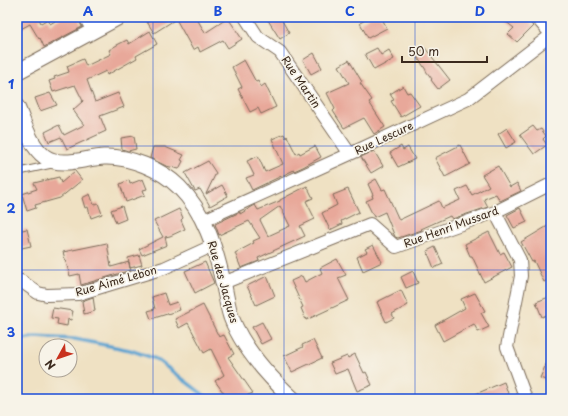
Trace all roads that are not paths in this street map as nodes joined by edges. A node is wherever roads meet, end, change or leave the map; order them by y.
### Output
1 (85, 17) edge
2 (119, 17) edge
3 (245, 17) edge
4 (536, 17) edge
5 (93, 31) junction
6 (551, 34) edge
7 (17, 72) edge
8 (17, 107) edge
9 (350, 154) junction
10 (59, 163) junction
11 (17, 172) edge
12 (551, 184) edge
13 (495, 212) junction
14 (204, 220) junction
15 (214, 245) junction
16 (17, 280) edge
17 (223, 283) junction
18 (293, 399) edge
19 (526, 399) edge

1 - 5 street
2 - 5 street
3 - 9 street, Rue Martin
4 - 6 street
5 - 7 street
6 - 9 street, Rue Lescure
8 - 10 street
9 - 14 street, Rue Lescure
10 - 11 lane
10 - 14 street, Rue des Jacques
12 - 13 street, Rue Henri Mussard
13 - 17 street, Rue Henri Mussard
13 - 19 street
14 - 15 street, Rue des Jacques
15 - 16 street, Rue Aimé Lebon
15 - 17 street, Rue des Jacques
17 - 18 street, Rue des Jacques

